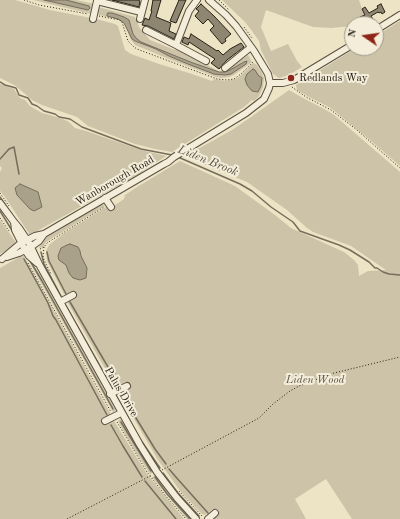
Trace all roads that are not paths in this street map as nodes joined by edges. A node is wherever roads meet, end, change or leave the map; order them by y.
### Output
1 (96, 0) edge
2 (145, 0) edge
3 (197, 0) edge
4 (209, 0) edge
5 (400, 15) edge
6 (94, 17) road end
7 (384, 25) edge
8 (146, 30) dead end
9 (176, 45) junction
10 (251, 47) junction
11 (344, 50) edge
12 (206, 61) dead end
13 (225, 68) dead end
14 (270, 83) junction
15 (105, 198) junction
16 (0, 204) edge
17 (110, 206) road end
18 (44, 234) junction
19 (24, 242) junction
20 (28, 248) junction
21 (1, 260) edge
22 (73, 295) dead end
23 (60, 302) junction
24 (127, 386) dead end
25 (110, 394) junction
26 (121, 413) junction
27 (105, 421) dead end
28 (215, 513) dead end
29 (196, 519) edge
30 (208, 519) edge

1 - 2 street
1 - 6 street
3 - 9 street
4 - 10 street
5 - 7 street
8 - 9 street
9 - 12 street
10 - 13 street
10 - 14 street
11 - 14 street
14 - 15 street, Wanborough Road
15 - 17 street
15 - 18 street, Wanborough Road
16 - 19 street, Palus Drive
18 - 19 street, Wanborough Road
18 - 20 street, Wanborough Road
19 - 20 street, Palus Drive
19 - 21 street, Wanborough Road
20 - 21 street, Wanborough Road
20 - 23 street, Palus Drive
22 - 23 street
23 - 25 street, Palus Drive
24 - 25 street
25 - 26 street, Palus Drive
26 - 27 street
26 - 29 street, Palus Drive
28 - 30 street

